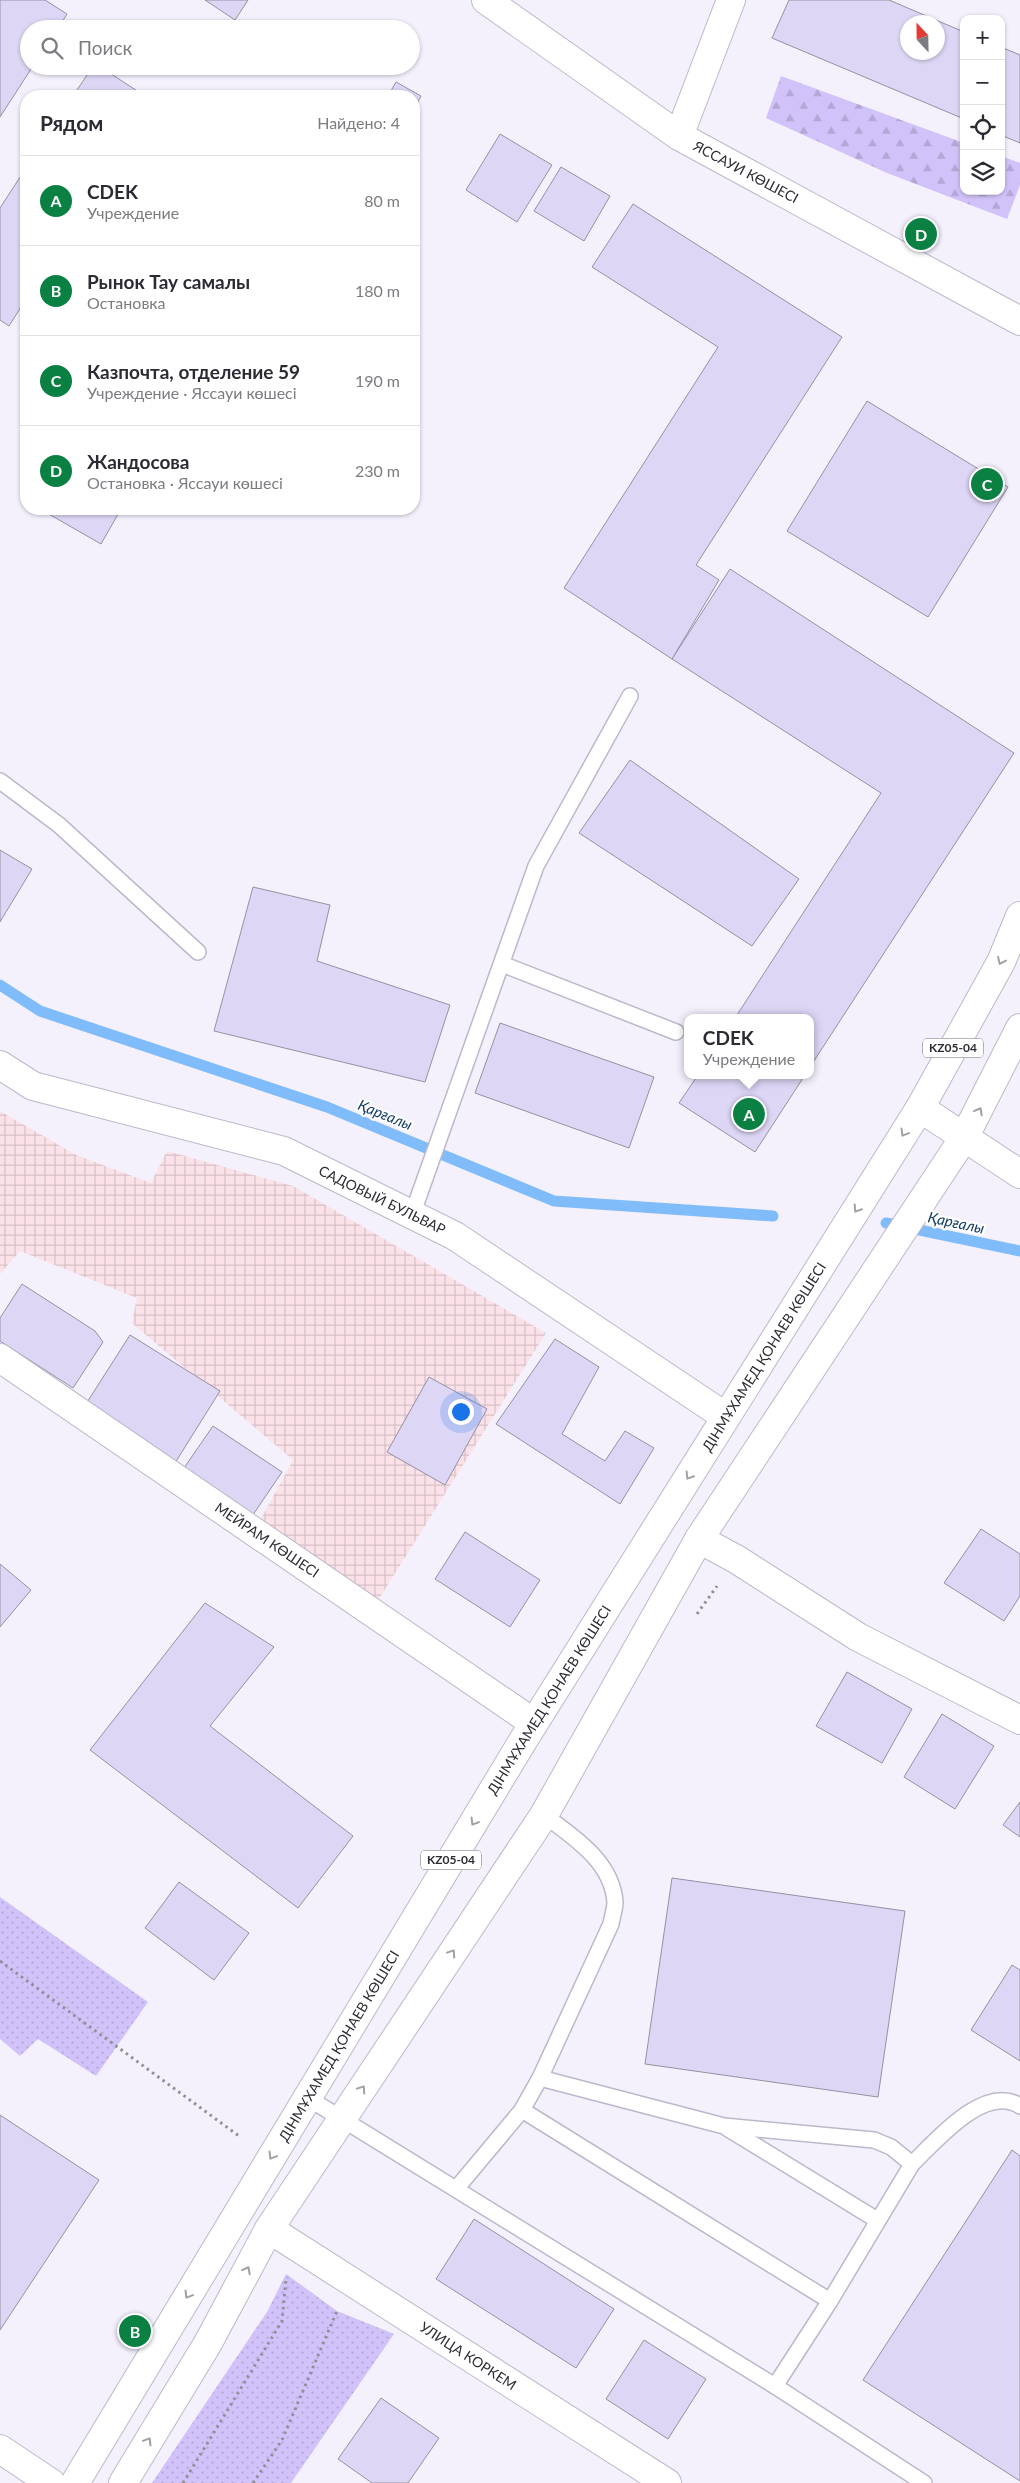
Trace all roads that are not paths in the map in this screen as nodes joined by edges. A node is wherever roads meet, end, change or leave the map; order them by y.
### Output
1 (486, 0) edge
2 (731, 0) edge
3 (679, 136) junction
4 (1019, 321) edge
5 (630, 696) dead end
6 (0, 781) edge
7 (1020, 916) edge
8 (198, 952) dead end
9 (502, 964) junction
10 (1020, 1028) edge
11 (676, 1032) dead end
12 (0, 1064) edge
13 (920, 1108) junction
14 (965, 1136) junction
15 (1020, 1174) edge
16 (412, 1215) junction
17 (0, 1358) edge
18 (726, 1417) junction
19 (699, 1539) junction
20 (1020, 1720) edge
21 (534, 1723) junction
22 (544, 1815) junction
23 (540, 2078) junction
24 (308, 2098) junction
25 (1020, 2106) edge
26 (522, 2110) junction
27 (342, 2118) junction
28 (724, 2126) junction
29 (912, 2164) junction
30 (456, 2189) junction
31 (878, 2220) junction
32 (279, 2236) junction
33 (830, 2302) junction
34 (775, 2386) junction
35 (0, 2449) edge
36 (41, 2477) edge
37 (75, 2483) edge
38 (123, 2483) edge
39 (667, 2483) edge
40 (924, 2483) edge

1 - 3 main road, ЯССАУИ КӨШЕСІ
2 - 3 main road
3 - 4 main road, ЯССАУИ КӨШЕСІ
5 - 9 lane
6 - 8 lane
7 -> 13 main road, ДІНМҰХАМЕД ҚОНАЕВ КӨШЕСІ / KZ05-04
9 - 11 lane
9 - 16 lane
14 -> 10 main road, KZ05-04
12 - 16 main road, САДОВЫЙ БУЛЬВАР
13 - 14 main road
13 -> 18 main road, ДІНМҰХАМЕД ҚОНАЕВ КӨШЕСІ / KZ05-04
14 - 15 main road
14 - 19 main road, KZ05-04
16 - 18 main road, САДОВЫЙ БУЛЬВАР
17 - 21 main road, МЕЙРАМ КӨШЕСІ
18 -> 21 main road, ДІНМҰХАМЕД ҚОНАЕВ КӨШЕСІ / KZ05-04
19 - 20 main road
19 - 22 main road, KZ05-04
21 -> 24 main road, ДІНМҰХАМЕД ҚОНАЕВ КӨШЕСІ / KZ05-04
22 - 23 lane
27 -> 22 main road, KZ05-04
23 - 26 lane
23 - 28 lane
24 - 27 lane
24 -> 37 main road, ДІНМҰХАМЕД ҚОНАЕВ КӨШЕСІ / KZ05-04
25 - 29 lane
26 - 30 lane
26 - 33 lane
27 - 30 lane
27 - 32 main road, KZ05-04
28 - 29 lane
28 - 31 lane
29 - 31 lane
30 - 34 lane
31 - 33 lane
38 -> 32 main road, KZ05-04
32 - 39 main road, УЛИЦА КОРКЕМ
33 - 34 lane
34 - 40 lane
35 - 36 main road

